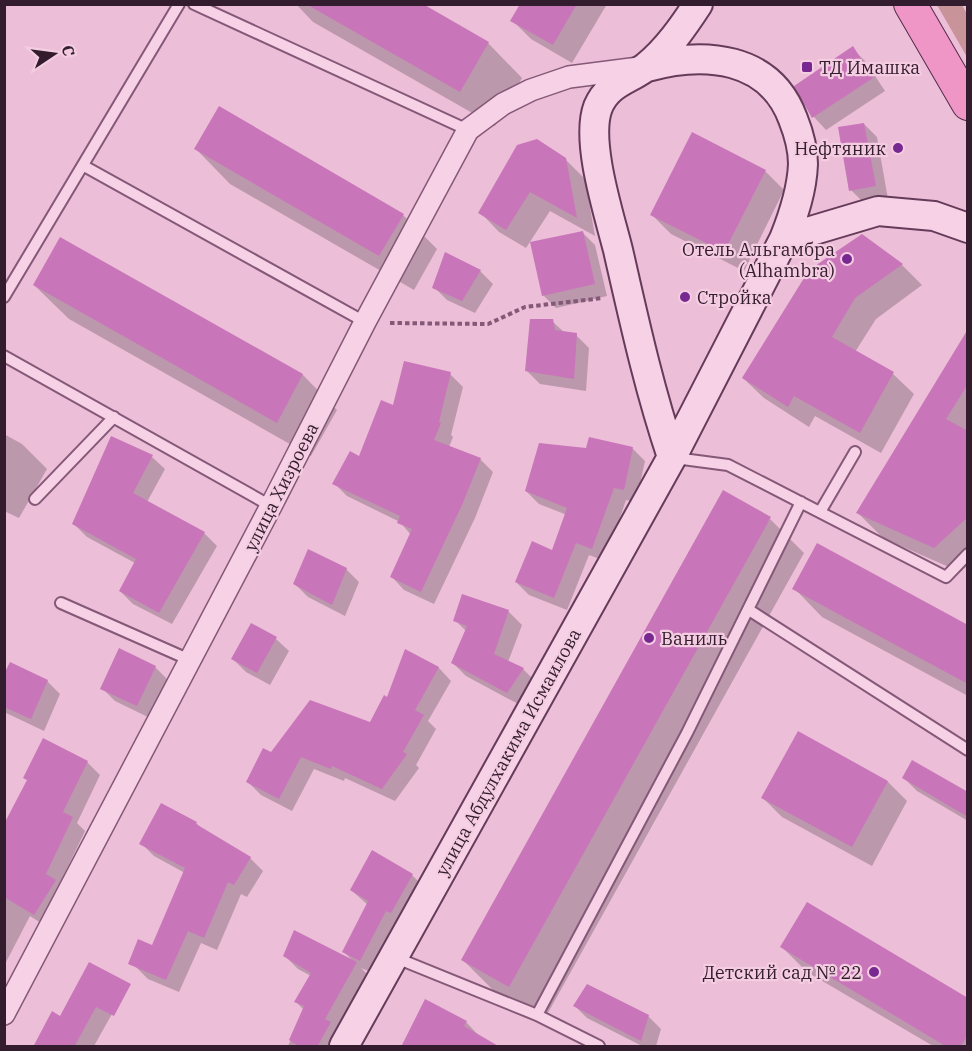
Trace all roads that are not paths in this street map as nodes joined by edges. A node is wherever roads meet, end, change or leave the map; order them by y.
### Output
1 (179, 4) edge
2 (194, 4) edge
3 (699, 4) edge
4 (910, 4) edge
5 (645, 67) junction
6 (968, 104) edge
7 (468, 130) junction
8 (84, 166) junction
9 (968, 228) edge
10 (784, 239) junction
11 (4, 297) edge
12 (365, 322) junction
13 (4, 356) edge
14 (114, 417) junction
15 (855, 452) dead end
16 (672, 457) junction
17 (35, 499) dead end
18 (801, 502) junction
19 (271, 506) junction
20 (819, 512) junction
21 (968, 554) edge
22 (61, 603) dead end
23 (749, 610) junction
24 (190, 660) junction
25 (968, 750) edge
26 (394, 957) junction
27 (4, 1014) edge
28 (537, 1015) junction
29 (347, 1045) edge
30 (598, 1047) edge

1 - 8 lane
2 - 7 lane
3 - 5 main road
4 - 6 main road
5 - 7 street, улица Хизроева
5 - 10 main road, улица Абдулхакима Исмаилова
5 - 16 main road
7 - 12 street, улица Хизроева
8 - 11 lane
8 - 12 lane
9 - 10 main road
10 - 16 main road, улица Абдулхакима Исмаилова
12 - 19 street, улица Хизроева
13 - 14 lane
14 - 17 lane
14 - 19 lane
15 - 20 lane
16 - 18 lane
16 - 26 main road, улица Абдулхакима Исмаилова
18 - 20 lane
18 - 23 lane
19 - 24 street, улица Хизроева
20 - 21 lane
22 - 24 lane
23 - 25 lane
23 - 28 lane
24 - 27 street, улица Хизроева
26 - 28 lane
26 - 29 main road, улица Абдулхакима Исмаилова
28 - 30 lane

